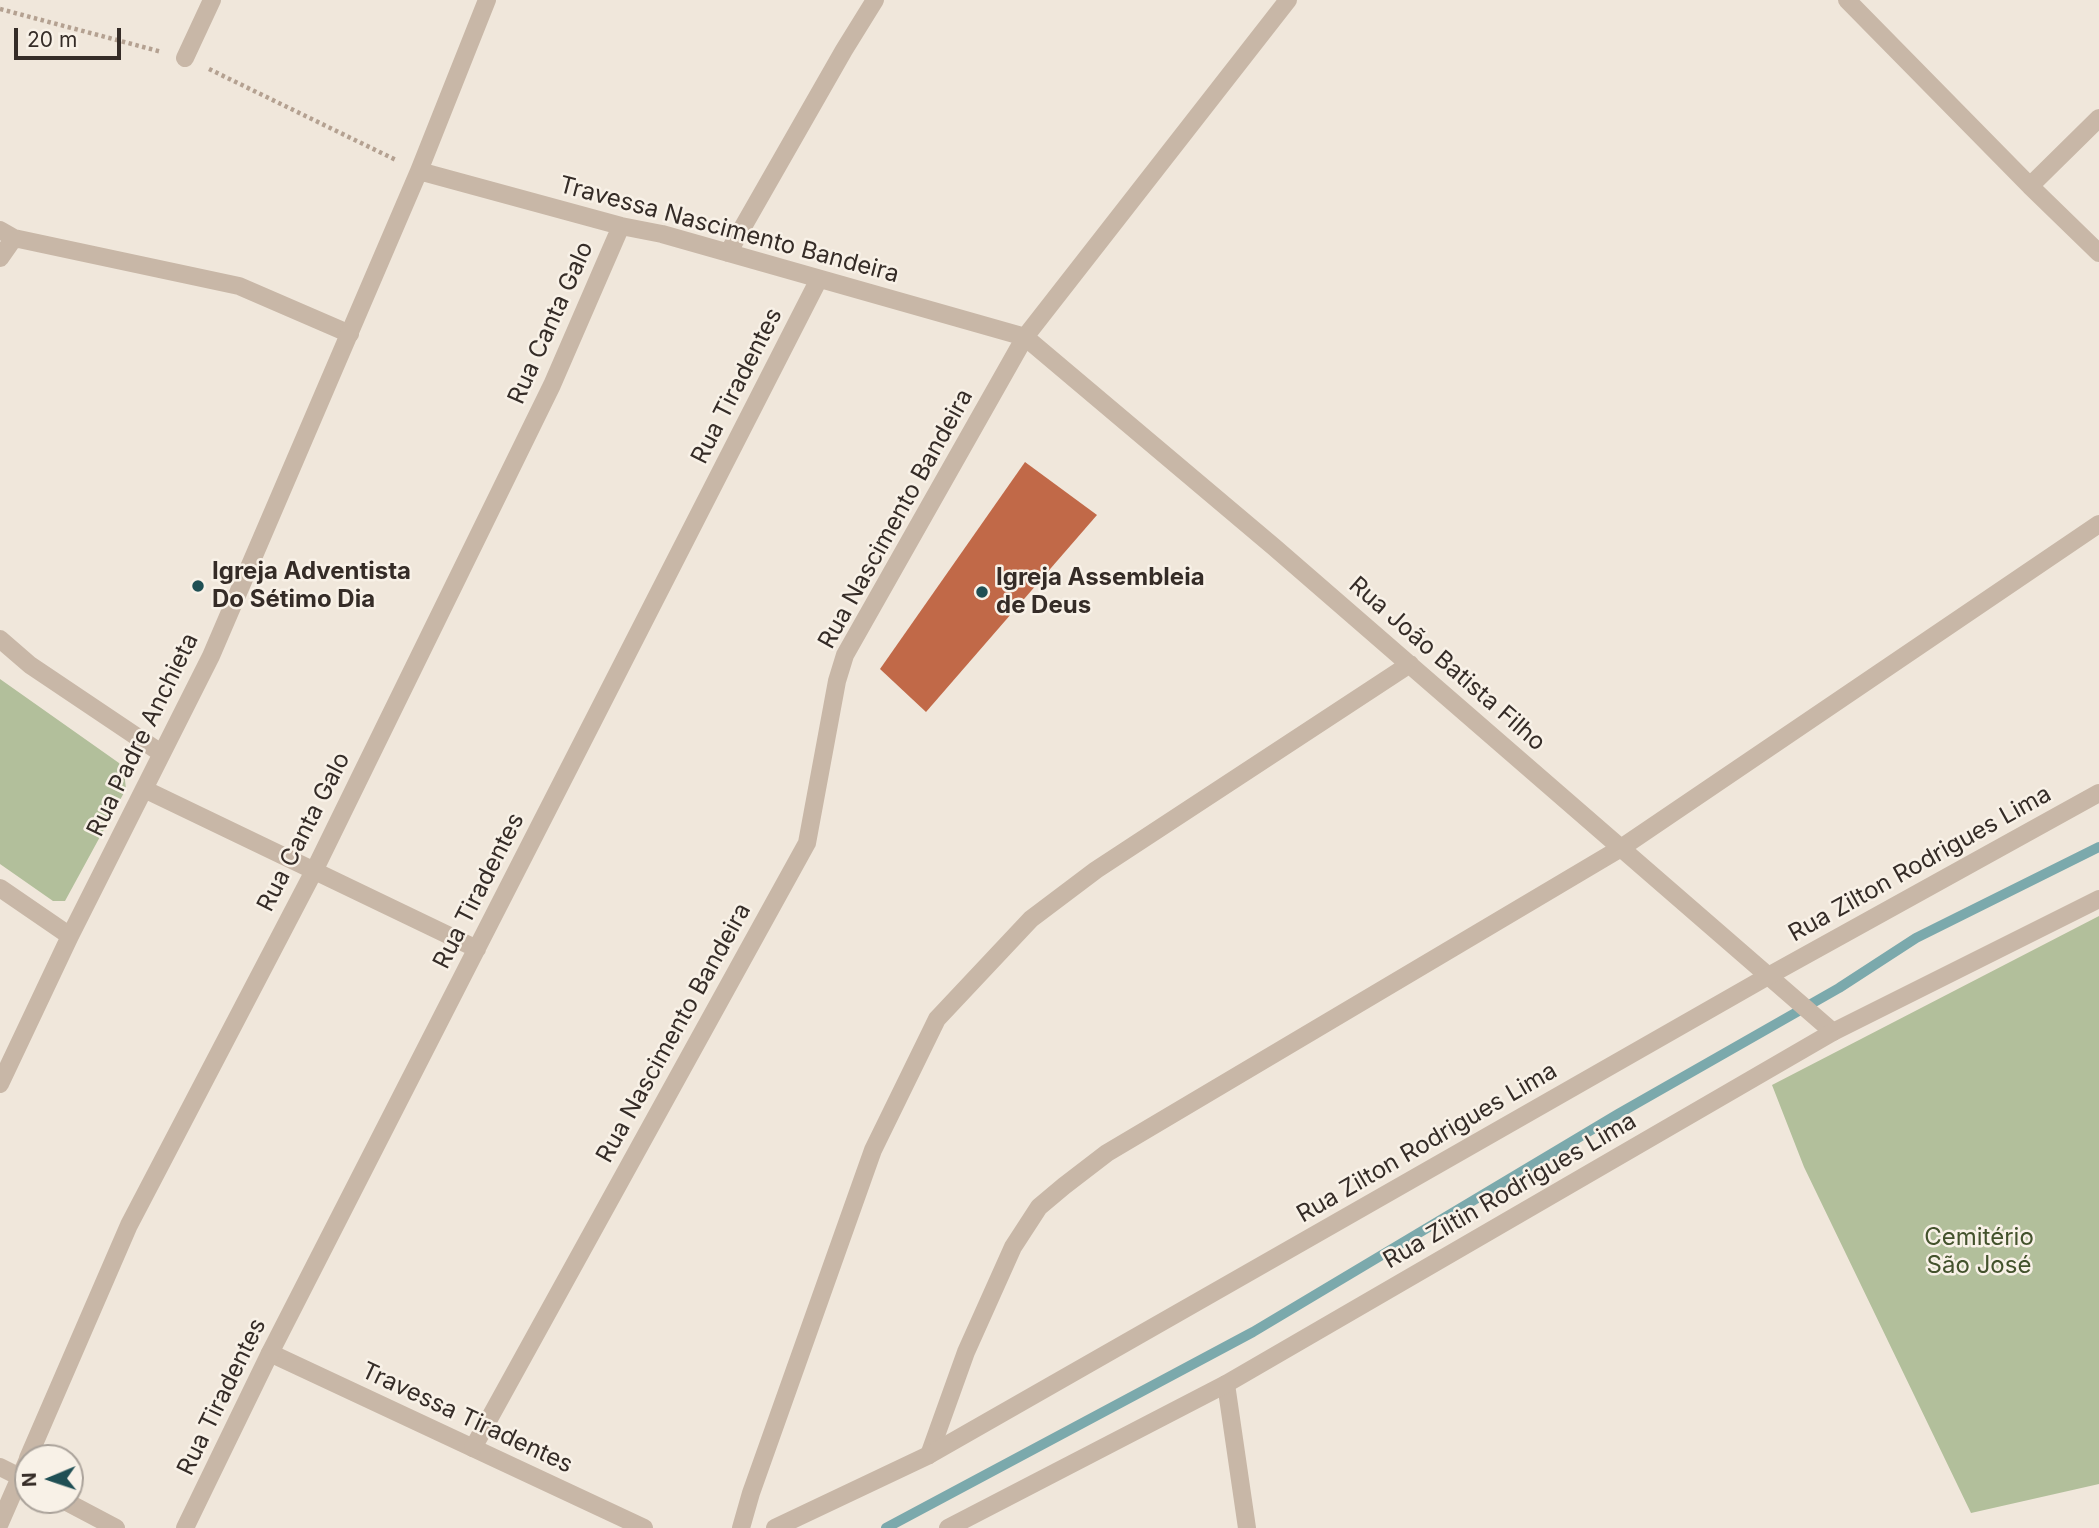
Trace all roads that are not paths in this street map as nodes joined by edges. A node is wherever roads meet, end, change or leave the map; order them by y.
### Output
1 (212, 0) edge
2 (487, 0) edge
3 (876, 0) edge
4 (1288, 0) edge
5 (1849, 1) edge
6 (184, 58) road end
7 (2099, 118) edge
8 (419, 171) junction
9 (2030, 186) junction
10 (621, 226) junction
11 (7, 234) edge
12 (728, 253) junction
13 (2099, 253) edge
14 (0, 258) edge
15 (819, 279) junction
16 (350, 334) junction
17 (1025, 337) junction
18 (2099, 524) edge
19 (0, 639) edge
20 (1410, 664) junction
21 (161, 753) junction
22 (144, 789) junction
23 (2099, 793) edge
24 (1621, 848) junction
25 (314, 871) junction
26 (0, 888) edge
27 (2099, 899) edge
28 (70, 936) junction
29 (477, 949) junction
30 (1770, 975) junction
31 (1833, 1032) junction
32 (0, 1084) edge
33 (270, 1353) junction
34 (1226, 1384) junction
35 (34, 1444) edge
36 (473, 1448) junction
37 (929, 1455) junction
38 (14, 1497) edge
39 (84, 1511) edge
40 (0, 1523) edge
41 (116, 1528) edge
42 (185, 1528) edge
43 (644, 1528) edge
44 (741, 1528) edge
45 (775, 1528) edge
46 (948, 1528) edge
47 (1247, 1528) edge

1 - 6 street
2 - 8 street, Rua Padre Anchieta
3 - 12 street
4 - 17 street, Rua Nascimento Bandeira
5 - 9 street
7 - 9 street
8 - 10 street, Travessa Nascimento Bandeira
8 - 16 street, Rua Padre Anchieta
9 - 13 street
10 - 12 street, Travessa Nascimento Bandeira
10 - 25 street, Rua Canta Galo
11 - 14 street
11 - 16 street
12 - 15 street, Travessa Nascimento Bandeira
15 - 17 street, Travessa Nascimento Bandeira
15 - 29 street, Rua Tiradentes
16 - 21 street, Rua Padre Anchieta
17 - 20 street, Rua João Batista Filho
17 - 36 street, Rua Nascimento Bandeira
18 - 24 street
19 - 21 street
20 - 24 street, Rua João Batista Filho
20 - 44 street
21 - 22 street, Rua Padre Anchieta
22 - 25 street
22 - 28 street, Rua Padre Anchieta
23 - 30 street, Rua Zilton Rodrigues Lima
24 - 30 street, Rua João Batista Filho
24 - 37 street
25 - 29 street
25 - 35 street, Rua Canta Galo
26 - 28 street
27 - 31 street, Rua Ziltin Rodrigues Lima
28 - 32 street, Rua Padre Anchieta
29 - 33 street, Rua Tiradentes
30 - 31 street, Rua João Batista Filho
30 - 37 street, Rua Zilton Rodrigues Lima
31 - 34 street, Rua Ziltin Rodrigues Lima
33 - 36 street, Travessa Tiradentes
33 - 42 street, Rua Tiradentes
34 - 46 street, Rua Ziltin Rodrigues Lima
34 - 47 street
36 - 43 street, Travessa Tiradentes
37 - 45 street, Rua Zilton Rodrigues Lima
38 - 40 street, Rua Canta Galo
39 - 41 street

